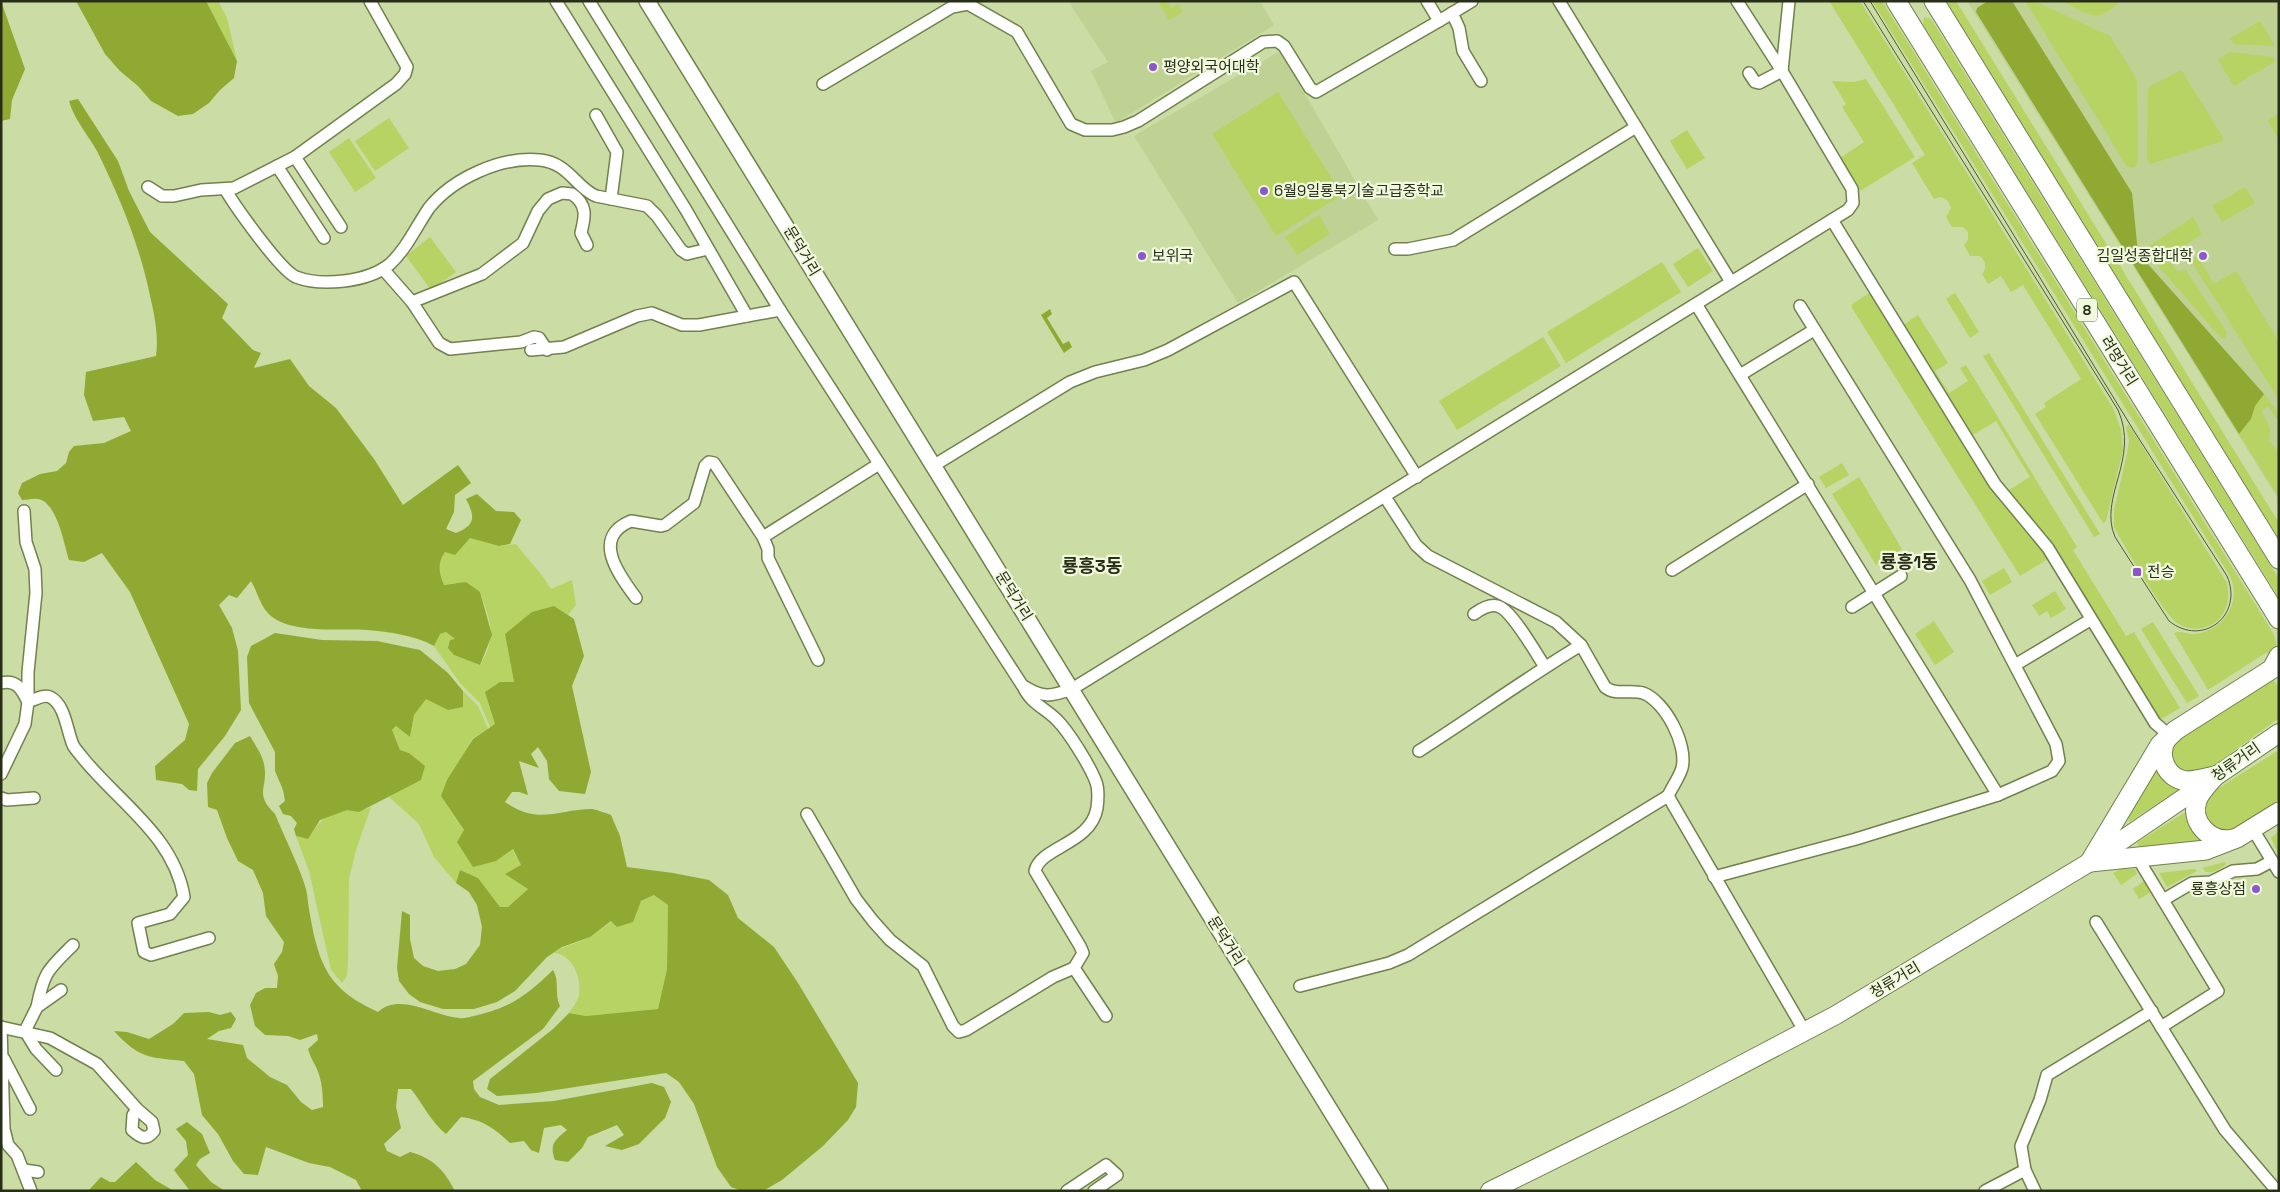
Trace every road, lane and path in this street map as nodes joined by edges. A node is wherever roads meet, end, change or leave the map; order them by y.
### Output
1 (370, 1) edge
2 (556, 1) edge
3 (589, 1) edge
4 (647, 1) edge
5 (1427, 1) edge
6 (1472, 1) edge
7 (1559, 1) edge
8 (1737, 1) edge
9 (1789, 1) edge
10 (1896, 1) edge
11 (1934, 1) edge
12 (1452, 13) junction
13 (1439, 20) junction
14 (1782, 71) junction
15 (1749, 73) dead end
16 (1481, 81) dead end
17 (823, 84) dead end
18 (596, 115) dead end
19 (1636, 126) junction
20 (295, 157) junction
21 (277, 166) junction
22 (148, 187) dead end
23 (225, 189) junction
24 (611, 199) junction
25 (1832, 220) junction
26 (341, 227) dead end
27 (324, 238) dead end
28 (587, 245) dead end
29 (708, 249) junction
30 (1395, 249) dead end
31 (383, 269) junction
32 (1731, 282) junction
33 (412, 302) junction
34 (1696, 304) junction
35 (1800, 306) dead end
36 (780, 310) junction
37 (748, 316) junction
38 (1814, 330) junction
39 (531, 350) dead end
40 (547, 350) junction
41 (1740, 375) junction
42 (878, 464) junction
43 (933, 466) junction
44 (1417, 477) junction
45 (1808, 484) junction
46 (1385, 497) junction
47 (24, 511) dead end
48 (763, 537) junction
49 (2279, 559) edge
50 (1672, 570) dead end
51 (1901, 576) dead end
52 (1875, 593) junction
53 (636, 598) dead end
54 (1852, 607) dead end
55 (1474, 614) dead end
56 (2279, 619) edge
57 (2090, 620) junction
58 (1581, 645) junction
59 (818, 660) dead end
60 (2276, 664) edge
61 (2015, 665) junction
62 (1545, 667) junction
63 (1, 682) edge
64 (1022, 685) junction
65 (1072, 689) junction
66 (28, 702) junction
67 (2279, 733) edge
68 (2169, 735) junction
69 (1419, 751) dead end
70 (1, 774) edge
71 (2215, 776) junction
72 (1998, 795) junction
73 (1668, 796) junction
74 (1, 798) edge
75 (34, 798) dead end
76 (2279, 812) edge
77 (807, 814) dead end
78 (2245, 833) junction
79 (2137, 857) junction
80 (2272, 860) junction
81 (2090, 862) junction
82 (2279, 872) edge
83 (1714, 877) junction
84 (2163, 900) junction
85 (2096, 922) dead end
86 (209, 938) dead end
87 (73, 945) dead end
88 (1074, 968) junction
89 (1300, 986) dead end
90 (61, 990) dead end
91 (37, 1007) junction
92 (2152, 1011) junction
93 (1106, 1016) dead end
94 (1, 1027) edge
95 (2161, 1027) junction
96 (25, 1031) junction
97 (1805, 1032) junction
98 (3, 1055) junction
99 (56, 1070) dead end
100 (30, 1109) dead end
101 (137, 1109) dead end
102 (24, 1170) junction
103 (2025, 1170) junction
104 (38, 1172) dead end
105 (31, 1191) edge
106 (1067, 1191) edge
107 (1094, 1191) edge
108 (1380, 1191) edge
109 (1490, 1191) edge
110 (1985, 1191) edge
111 (2035, 1191) edge
112 (2277, 1191) edge

1 - 20 street
2 - 29 street
3 - 36 street
4 - 43 main road, 문덕거리
5 - 13 street
6 - 12 street
7 - 19 street
8 - 14 street
9 - 14 street
10 - 56 highway, 려명거리 / 8
11 - 49 highway, 8
12 - 13 street
12 - 16 street
13 - 17 street
14 - 15 street
14 - 25 street
18 - 24 street
19 - 30 street
19 - 32 street
20 - 21 street
20 - 26 street
21 - 23 street
21 - 27 street
22 - 23 street
23 - 31 street
24 - 29 street
24 - 31 street
25 - 32 street
25 - 57 street
28 - 33 street
29 - 37 street
31 - 33 street
32 - 34 street
33 - 40 street
34 - 41 street
34 - 44 street
35 - 38 street
36 - 37 street
36 - 42 street
37 - 40 street
38 - 41 street
38 - 61 street
39 - 40 street
41 - 45 street
42 - 48 street
42 - 64 street
43 - 44 street
43 - 65 main road, 문덕거리
44 - 46 street
45 - 50 street
45 - 52 street
46 - 58 street
46 - 65 street
47 - 66 street
48 - 53 street
48 - 59 street
51 - 52 street
52 - 54 street
52 - 72 street
55 - 62 street
57 - 61 street
57 - 68 street
58 - 62 street
58 - 73 street
60 - 68 highway
61 - 72 street
62 - 69 street
63 - 66 street
64 - 65 street
64 - 88 street
65 - 108 main road, 문덕거리
66 - 70 street
66 - 86 street
67 - 71 main road, 청류거리
68 - 71 highway
68 - 81 highway
71 - 78 highway
71 - 81 main road, 청류거리
72 - 83 street
73 - 83 street
73 - 89 street
74 - 75 street
76 - 78 highway
77 - 88 street
78 - 79 highway
78 - 80 street
79 - 81 highway
79 - 84 street
80 - 82 street
80 - 84 street
81 - 97 main road, 청류거리
83 - 97 street
84 - 95 street
85 - 92 street
87 - 91 street
88 - 93 street
90 - 91 street
91 - 96 street
92 - 95 street
92 - 103 street
94 - 96 street
94 - 98 street
95 - 112 street
96 - 99 street
96 - 101 street
97 - 109 main road, 청류거리
98 - 100 street
98 - 102 street
102 - 104 street
102 - 105 street
103 - 110 street
103 - 111 street
106 - 107 street

